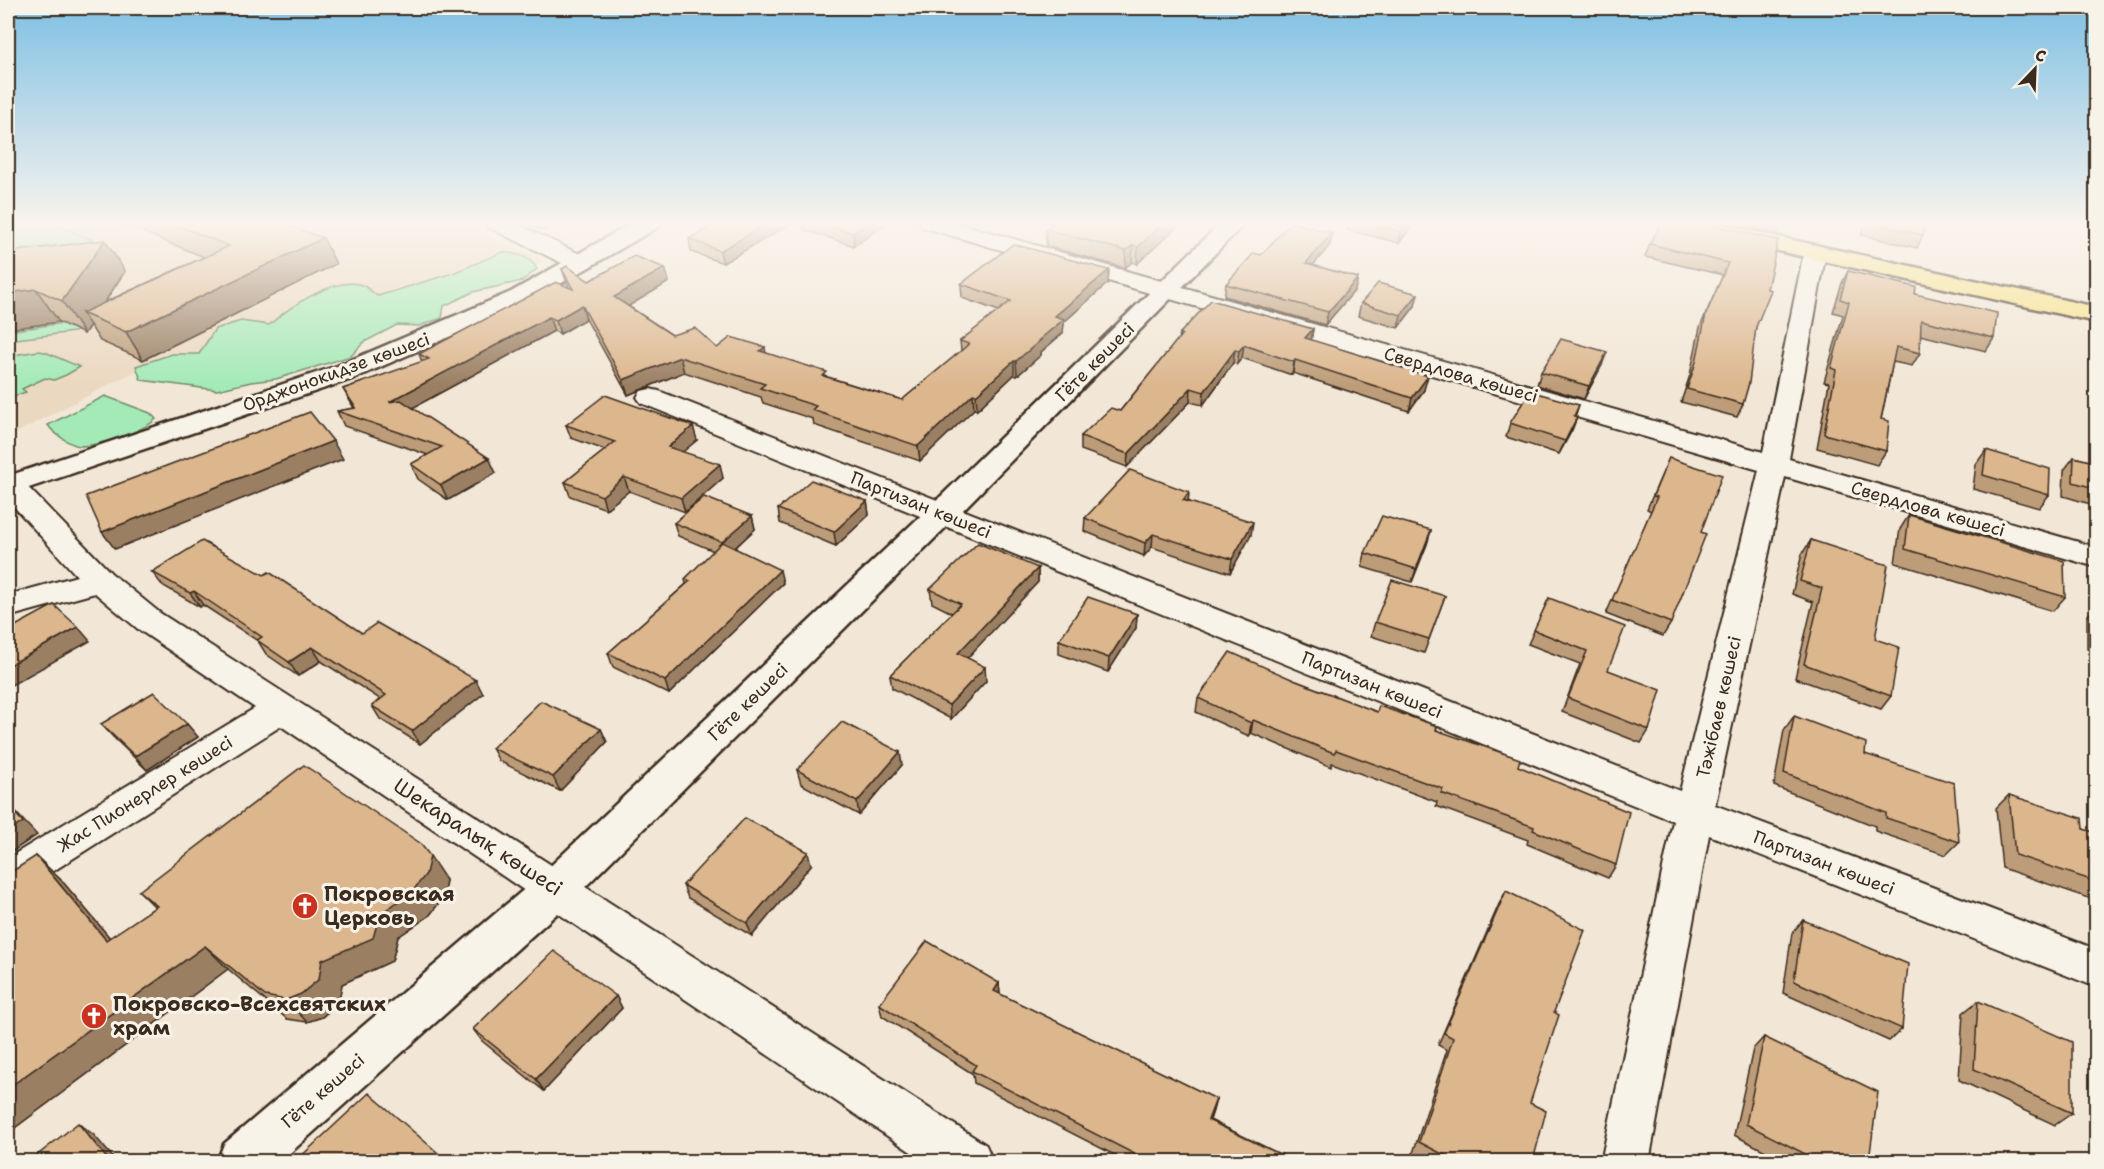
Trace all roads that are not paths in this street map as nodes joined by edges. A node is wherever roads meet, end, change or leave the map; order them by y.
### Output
1 (555, 277) edge
2 (1121, 277) edge
3 (1181, 277) edge
4 (1810, 277) edge
5 (1925, 277) edge
6 (1168, 290) junction
7 (2097, 315) edge
8 (650, 397) dead end
9 (1774, 465) junction
10 (9, 485) edge
11 (941, 514) junction
12 (2097, 556) edge
13 (100, 581) junction
14 (8, 606) edge
15 (283, 708) junction
16 (1694, 813) junction
17 (8, 879) edge
18 (556, 888) junction
19 (2097, 968) edge
20 (242, 1161) edge
21 (969, 1161) edge
22 (1625, 1161) edge

1 - 10 street, Орджонокидзе көшесі
2 - 6 street, Свердлова көшесі
3 - 6 street, Гёте көшесі
4 - 9 street, Тәжібаев көшесі
5 - 7 main road
6 - 9 street, Свердлова көшесі
6 - 11 street, Гёте көшесі
8 - 11 street, Партизан көшесі
9 - 12 street, Свердлова көшесі
9 - 16 street, Тәжібаев көшесі
10 - 13 street, Шекаралық көшесі
11 - 16 street, Партизан көшесі
11 - 18 street, Гёте көшесі
13 - 14 street
13 - 15 street, Шекаралық көшесі
15 - 17 street, Жас Пионерлер көшесі
15 - 18 street, Шекаралық көшесі
16 - 19 street, Партизан көшесі
16 - 22 street, Тәжібаев көшесі
18 - 20 street, Гёте көшесі
18 - 21 street, Шекаралық көшесі

